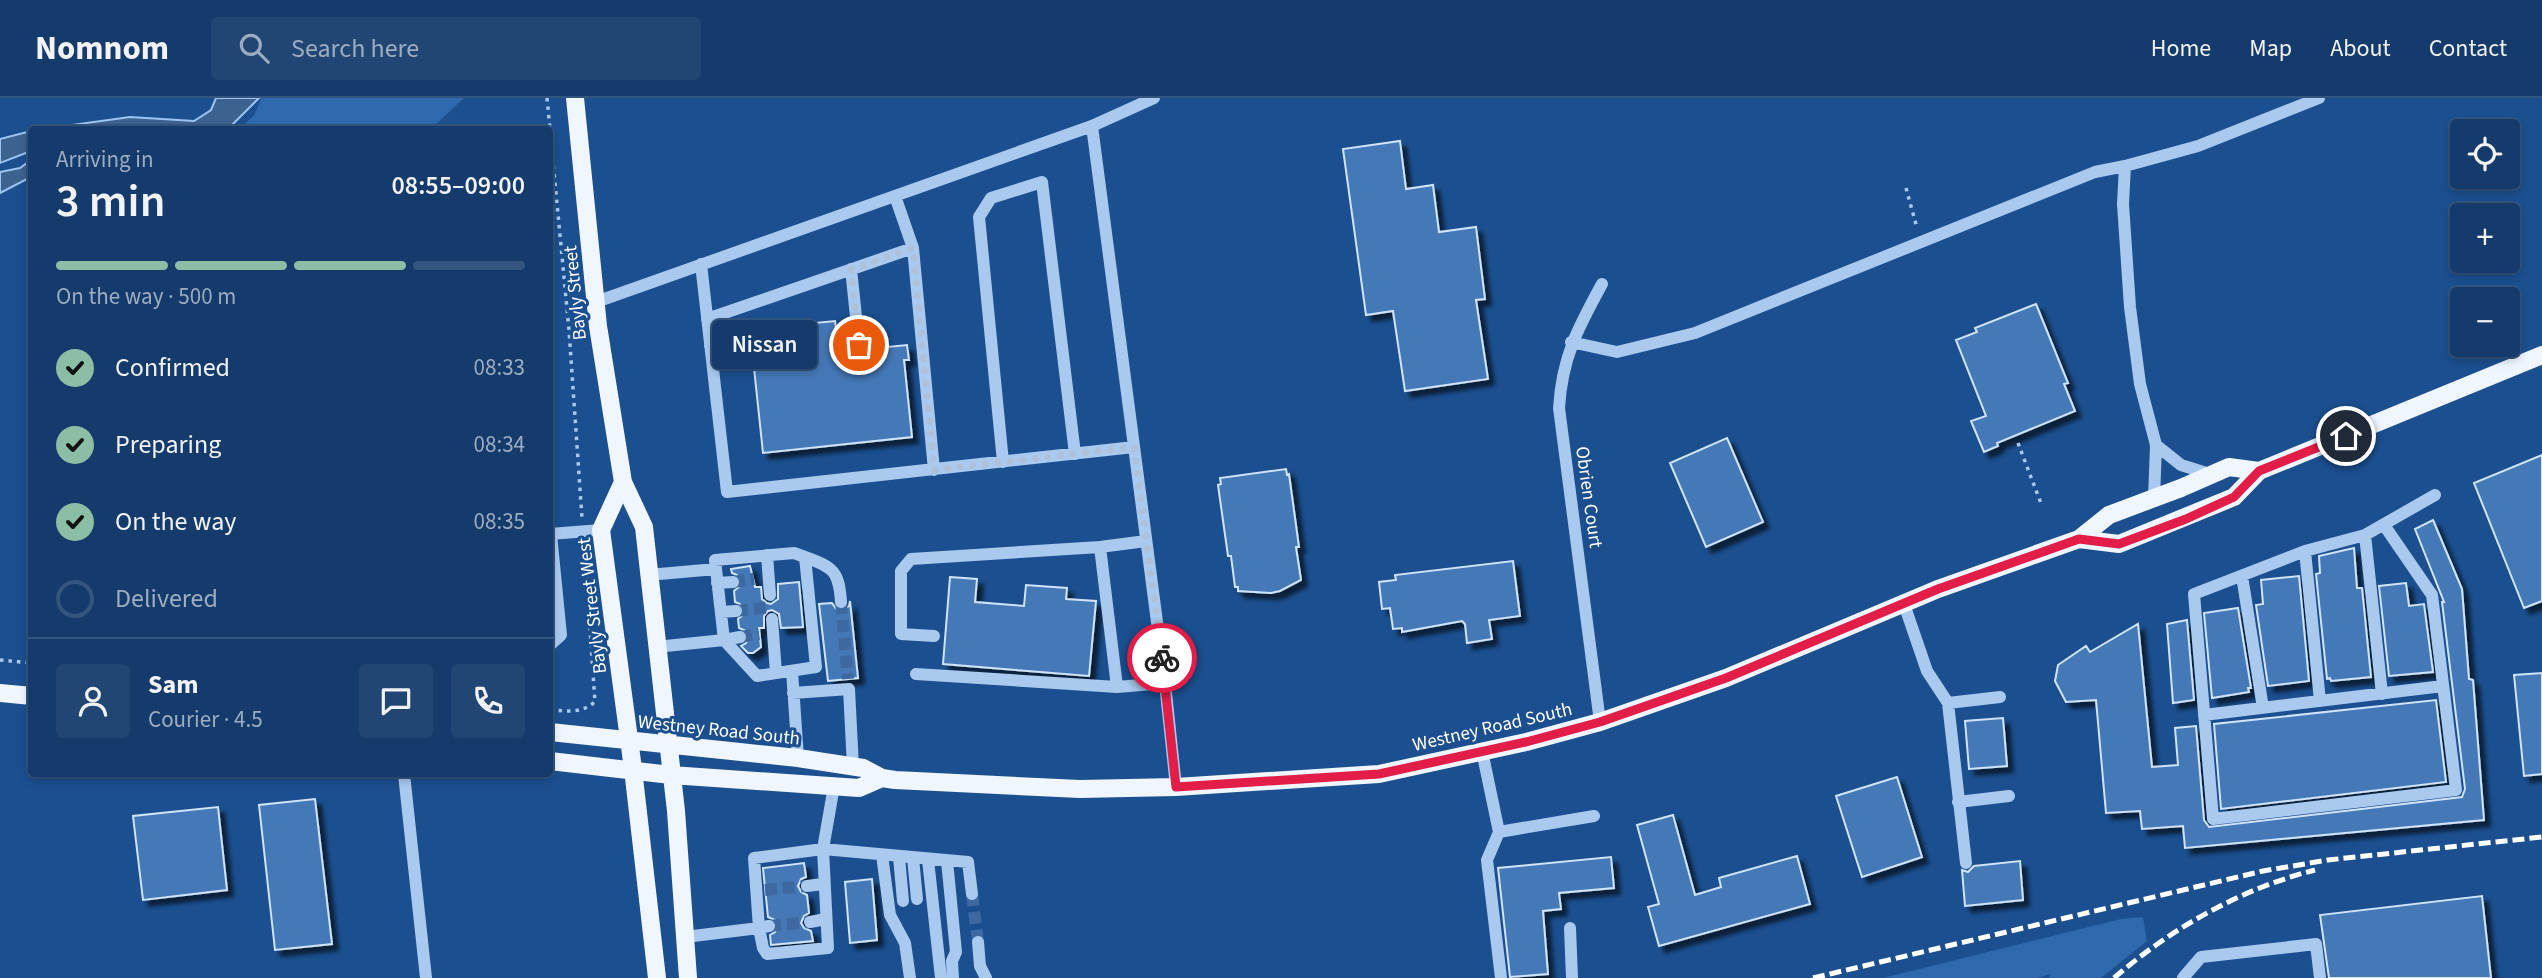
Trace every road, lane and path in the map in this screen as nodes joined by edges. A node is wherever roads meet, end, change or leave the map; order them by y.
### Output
1 (547, 98) edge
2 (575, 98) edge
3 (1154, 98) edge
4 (2319, 98) edge
5 (550, 126) edge
6 (1092, 126) junction
7 (553, 161) edge
8 (2124, 166) junction
9 (1906, 188) dead end
10 (895, 196) junction
11 (1917, 228) dead end
12 (913, 248) junction
13 (701, 264) junction
14 (851, 270) junction
15 (1602, 284) dead end
16 (596, 302) junction
17 (707, 319) junction
18 (569, 330) dead end
19 (782, 339) dead end
20 (1572, 341) junction
21 (859, 345) dead end
22 (710, 346) junction
23 (2542, 355) edge
24 (2018, 443) dead end
25 (2156, 445) junction
26 (1134, 447) junction
27 (1075, 454) junction
28 (1003, 462) junction
29 (934, 470) junction
30 (2259, 471) junction
31 (2213, 475) junction
32 (623, 481) junction
33 (2435, 495) dead end
34 (2154, 499) junction
35 (2042, 506) dead end
36 (2384, 525) junction
37 (601, 530) junction
38 (553, 534) edge
39 (2365, 536) junction
40 (2079, 539) junction
41 (1146, 541) junction
42 (1100, 547) junction
43 (2305, 551) junction
44 (767, 555) junction
45 (805, 557) junction
46 (553, 562) edge
47 (716, 569) junction
48 (648, 575) junction
49 (2242, 576) junction
50 (769, 577) junction
51 (754, 579) tunnel mouth
52 (733, 582) tunnel mouth
53 (717, 583) junction
54 (770, 596) dead end
55 (841, 602) tunnel mouth
56 (1904, 604) junction
57 (736, 611) tunnel mouth
58 (721, 612) junction
59 (759, 634) tunnel mouth
60 (933, 636) dead end
61 (740, 637) tunnel mouth
62 (724, 640) junction
63 (553, 642) edge
64 (656, 647) junction
65 (0, 660) edge
66 (28, 663) edge
67 (792, 671) junction
68 (776, 673) junction
69 (916, 674) dead end
70 (1165, 683) junction
71 (2443, 686) junction
72 (1117, 687) junction
73 (0, 693) edge
74 (793, 693) junction
75 (2382, 694) junction
76 (28, 696) edge
77 (2000, 697) dead end
78 (2320, 701) junction
79 (595, 702) dead end
80 (1948, 703) junction
81 (2263, 708) junction
82 (553, 710) edge
83 (2204, 715) junction
84 (1600, 722) junction
85 (553, 732) edge
86 (629, 740) junction
87 (667, 744) junction
88 (1482, 751) junction
89 (798, 758) junction
90 (553, 761) edge
91 (853, 766) junction
92 (633, 769) junction
93 (671, 775) junction
94 (404, 777) edge
95 (882, 778) junction
96 (834, 786) junction
97 (1176, 787) junction
98 (2009, 796) dead end
99 (1958, 802) junction
100 (1594, 816) dead end
101 (1499, 832) junction
102 (823, 849) junction
103 (882, 855) junction
104 (899, 857) junction
105 (913, 858) junction
106 (928, 860) junction
107 (947, 861) junction
108 (1966, 863) dead end
109 (823, 884) junction
110 (807, 886) tunnel mouth
111 (972, 894) tunnel mouth
112 (917, 899) dead end
113 (903, 901) dead end
114 (826, 919) junction
115 (810, 922) tunnel mouth
116 (764, 927) junction
117 (1570, 928) dead end
118 (685, 937) junction
119 (978, 942) tunnel mouth
120 (956, 952) junction
121 (983, 972) edge
122 (426, 978) edge
123 (657, 978) edge
124 (688, 978) edge
125 (911, 978) edge
126 (941, 978) edge
127 (953, 978) edge
128 (1501, 978) edge
129 (1572, 978) edge
130 (2183, 978) edge
131 (2320, 978) edge

1 - 5 path
2 - 16 main road, Bayly Street
3 - 6 street
4 - 8 street
6 - 10 street
6 - 26 street
7 - 18 path
8 - 20 street
8 - 25 street
9 - 11 path
10 - 12 street
10 - 13 street
12 - 14 street
12 - 29 street
13 - 16 street
13 - 17 street
14 - 17 street
14 - 21 street
15 - 20 street, Obrien Court
16 - 32 main road, Bayly Street
17 - 22 street
19 - 22 street
20 - 84 street, Obrien Court
22 - 29 street
23 - 30 main road, Westney Road South
24 - 35 path
25 - 31 street
25 - 34 street
26 - 27 street
26 - 41 street
27 - 28 street
27 - 28 street
28 - 29 street
30 - 31 main road, Westney Road South
30 - 40 main road, Westney Road South
31 - 34 main road, Westney Road South
32 - 37 main road, Bayly Street West
32 - 48 main road
33 - 36 street
34 - 40 main road, Westney Road South
36 - 39 street
36 - 71 street
37 - 38 street
37 - 86 main road, Bayly Street West
39 - 43 street
39 - 75 street
40 - 56 main road, Westney Road South
41 - 42 street
41 - 70 street
42 - 60 street
42 - 72 street
43 - 49 street
43 - 78 street
44 - 45 street
44 - 47 street
44 - 50 street
45 - 55 street
45 - 67 street
46 - 63 street
47 - 48 street
47 - 53 street
48 - 64 main road
49 - 81 street
49 - 83 street
50 - 51 street
50 - 54 street
52 - 53 street
53 - 58 street
56 - 80 street
56 - 84 main road, Westney Road South
57 - 58 street
58 - 62 street
59 - 68 street
61 - 62 street
62 - 64 street
62 - 68 street
64 - 87 main road
65 - 66 path
67 - 68 street
67 - 74 street
69 - 72 street
70 - 72 street
70 - 97 street
71 - 75 street
71 - 83 street
73 - 76 main road
74 - 89 street
74 - 91 street
75 - 78 street
77 - 80 street
78 - 81 street
79 - 82 path
80 - 99 street
81 - 83 street
84 - 88 main road, Westney Road South
85 - 86 main road, Westney Road South
86 - 87 main road, Westney Road South
86 - 92 main road, Bayly Street West
87 - 89 main road, Westney Road South
87 - 93 main road
88 - 97 main road, Westney Road South
88 - 101 street
89 - 91 main road, Westney Road South
90 - 92 main road, Westney Road South
91 - 95 main road, Westney Road South
92 - 93 main road, Westney Road South
92 - 123 main road, Bayly Street West
93 - 96 main road, Westney Road South
93 - 118 main road
94 - 122 street
95 - 96 main road, Westney Road South
95 - 97 main road, Westney Road South
96 - 102 street
98 - 99 street
99 - 108 street
100 - 101 street
101 - 128 street
102 - 103 street
102 - 109 street
102 - 116 street
103 - 104 street
103 - 125 street
104 - 105 street
104 - 113 street
105 - 106 street
105 - 112 street
106 - 107 street
106 - 126 street
107 - 111 street
107 - 120 street
109 - 110 street
109 - 114 street
114 - 115 street
114 - 116 street
116 - 118 street
117 - 129 street
118 - 124 main road
119 - 121 street
120 - 121 street
120 - 127 street
130 - 131 street

